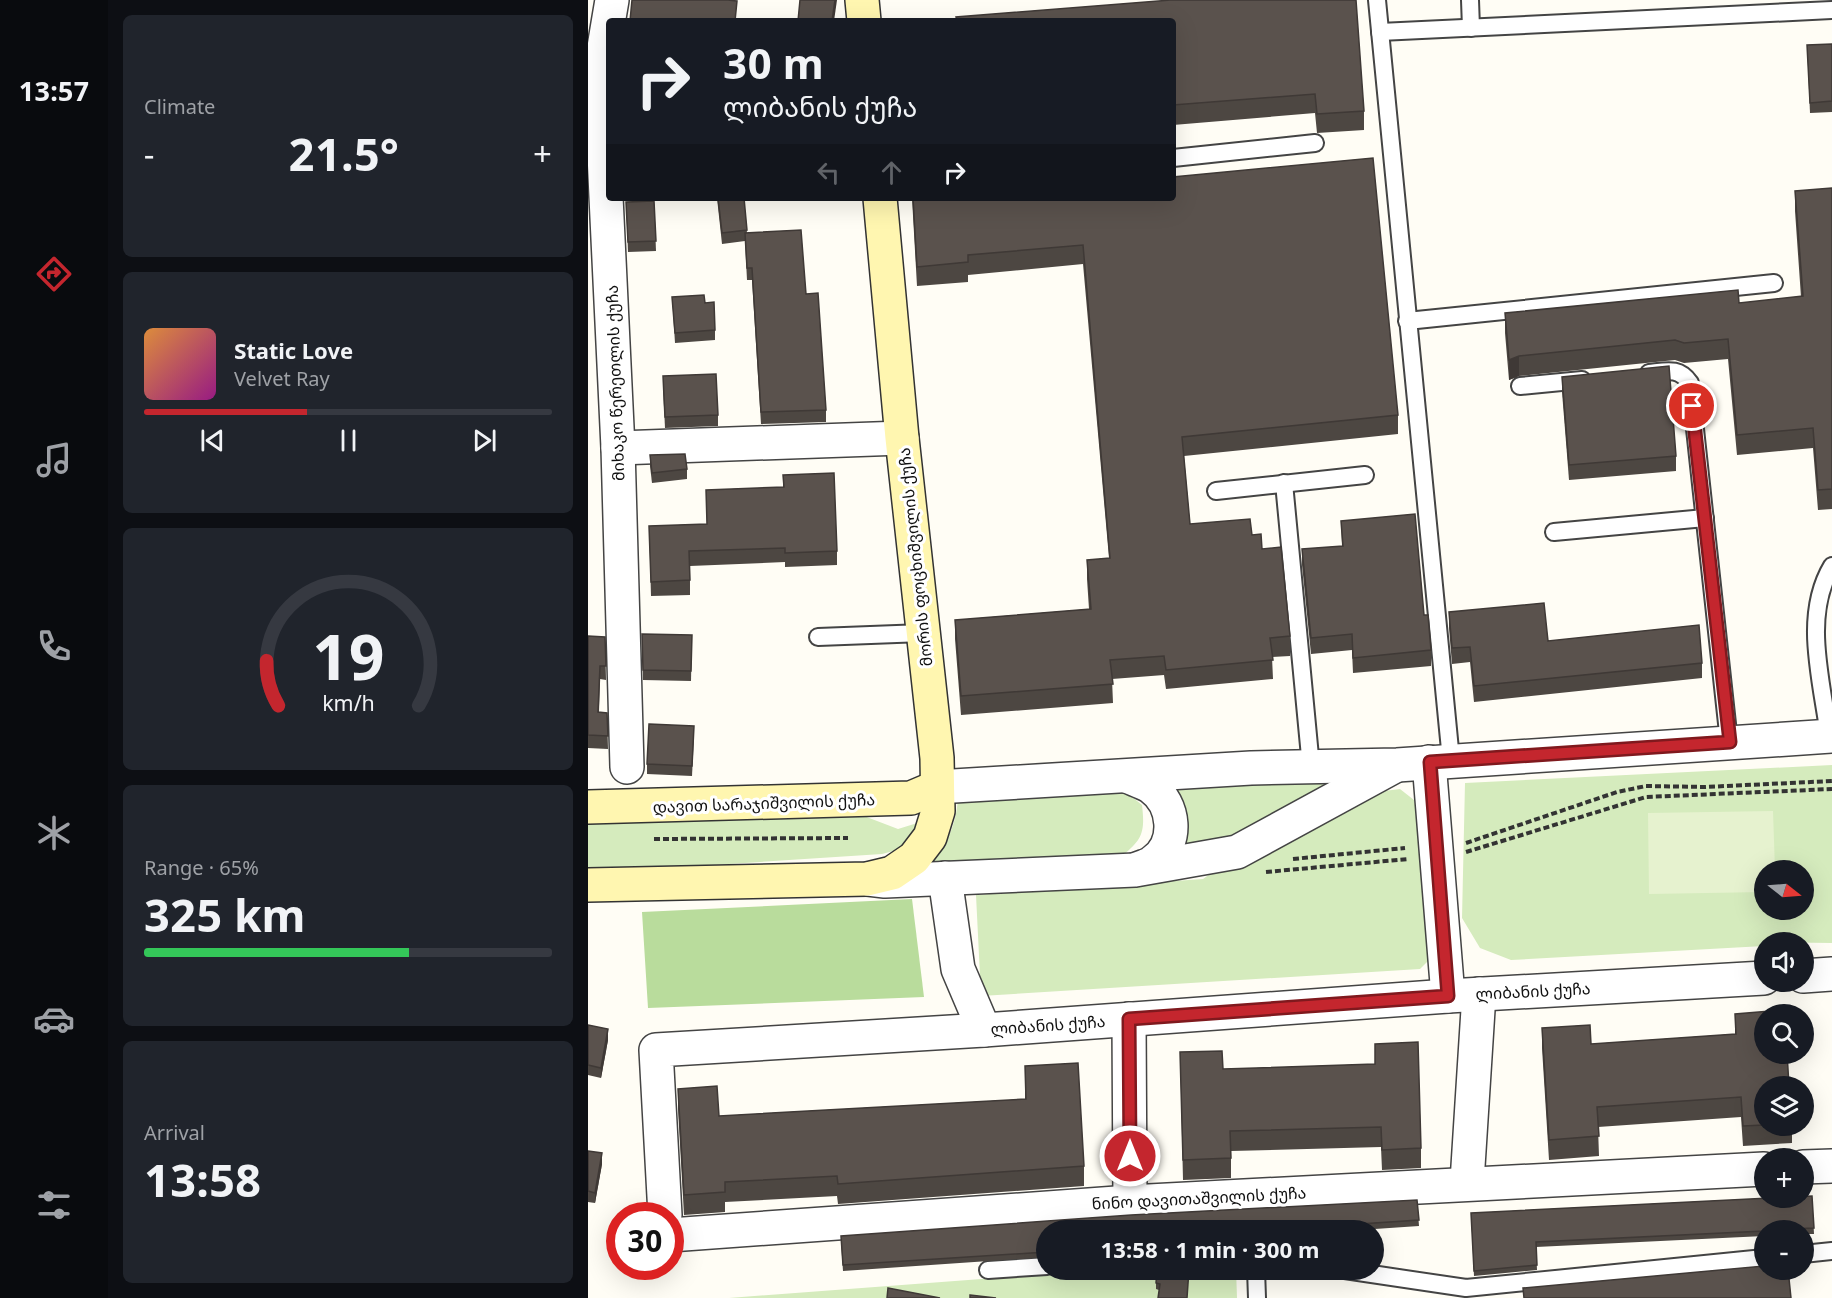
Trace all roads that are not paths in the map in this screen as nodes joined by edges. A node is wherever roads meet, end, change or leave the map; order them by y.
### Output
1 (612, 0) edge
2 (862, 0) edge
3 (1377, 0) edge
4 (1470, 0) edge
5 (1832, 10) edge
6 (609, 18) edge
7 (864, 18) edge
8 (1471, 27) junction
9 (1380, 32) junction
10 (606, 36) edge
11 (1315, 143) dead end
12 (1176, 158) edge
13 (606, 197) edge
14 (606, 201) edge
15 (880, 201) edge
16 (1774, 284) dead end
17 (1407, 321) junction
18 (1631, 375) edge
19 (1598, 378) edge
20 (1520, 386) dead end
21 (902, 438) junction
22 (618, 448) junction
23 (1365, 475) dead end
24 (1284, 483) junction
25 (1216, 491) dead end
26 (1705, 518) junction
27 (1554, 532) dead end
28 (1832, 566) edge
29 (923, 633) junction
30 (818, 637) dead end
31 (1830, 736) edge
32 (1730, 742) junction
33 (1440, 761) junction
34 (1397, 765) junction
35 (627, 767) dead end
36 (1311, 767) junction
37 (1129, 777) junction
38 (937, 787) junction
39 (588, 807) edge
40 (1135, 870) junction
41 (945, 878) junction
42 (867, 879) junction
43 (588, 885) edge
44 (1832, 974) edge
45 (1814, 975) edge
46 (1754, 979) edge
47 (1464, 995) junction
48 (1129, 1019) junction
49 (984, 1030) junction
50 (1832, 1166) edge
51 (1814, 1167) edge
52 (1754, 1169) edge
53 (1467, 1182) junction
54 (664, 1202) edge
55 (1130, 1202) junction
56 (684, 1234) edge
57 (1832, 1251) edge
58 (1814, 1253) edge
59 (1754, 1259) edge
60 (1036, 1267) edge
61 (988, 1270) dead end
62 (1384, 1276) edge
63 (1256, 1280) edge
64 (1257, 1298) edge

1 - 6 street, მიხაკო წერეთლის ქუჩა
2 - 7 main road
3 - 9 lane
4 - 8 lane
5 - 8 lane
8 - 9 lane
9 - 17 lane
10 - 13 street, მიხაკო წერეთლის ქუჩა
11 - 12 lane
14 - 22 street, მიხაკო წერეთლის ქუჩა
15 - 21 main road, მორის ფოცხიშვილის ქუჩა
16 - 17 lane
17 - 33 lane
18 - 26 lane
19 - 20 lane
21 - 22 street
21 - 29 main road, მორის ფოცხიშვილის ქუჩა
22 - 35 street, მიხაკო წერეთლის ქუჩა
23 - 24 lane
24 - 25 lane
24 - 36 lane
26 - 27 lane
26 - 32 lane
28 - 31 lane
29 - 30 lane
29 - 38 main road, მორის ფოცხიშვილის ქუჩა
31 - 32 street
32 - 33 street
33 - 34 street
33 - 47 street
34 - 36 street
34 - 40 street
36 - 37 street
37 - 38 street
37 - 40 street
38 - 39 main road, დავით სარაჯიშვილის ქუჩა
38 - 42 main road, მორის ფოცხიშვილის ქუჩა
40 - 41 street
41 - 42 street
41 - 49 street
42 - 43 main road
44 - 45 street
46 - 47 street, ლიბანის ქუჩა
47 - 48 street, ლიბანის ქუჩა
47 - 53 street
48 - 49 street, ლიბანის ქუჩა
48 - 55 street
49 - 54 street, ლიბანის ქუჩა
50 - 51 street
52 - 53 street, ნინო დავითაშვილის ქუჩა
53 - 55 street, ნინო დავითაშვილის ქუჩა
55 - 56 street, ნინო დავითაშვილის ქუჩა
57 - 58 lane
59 - 62 lane
60 - 61 lane
63 - 64 lane

